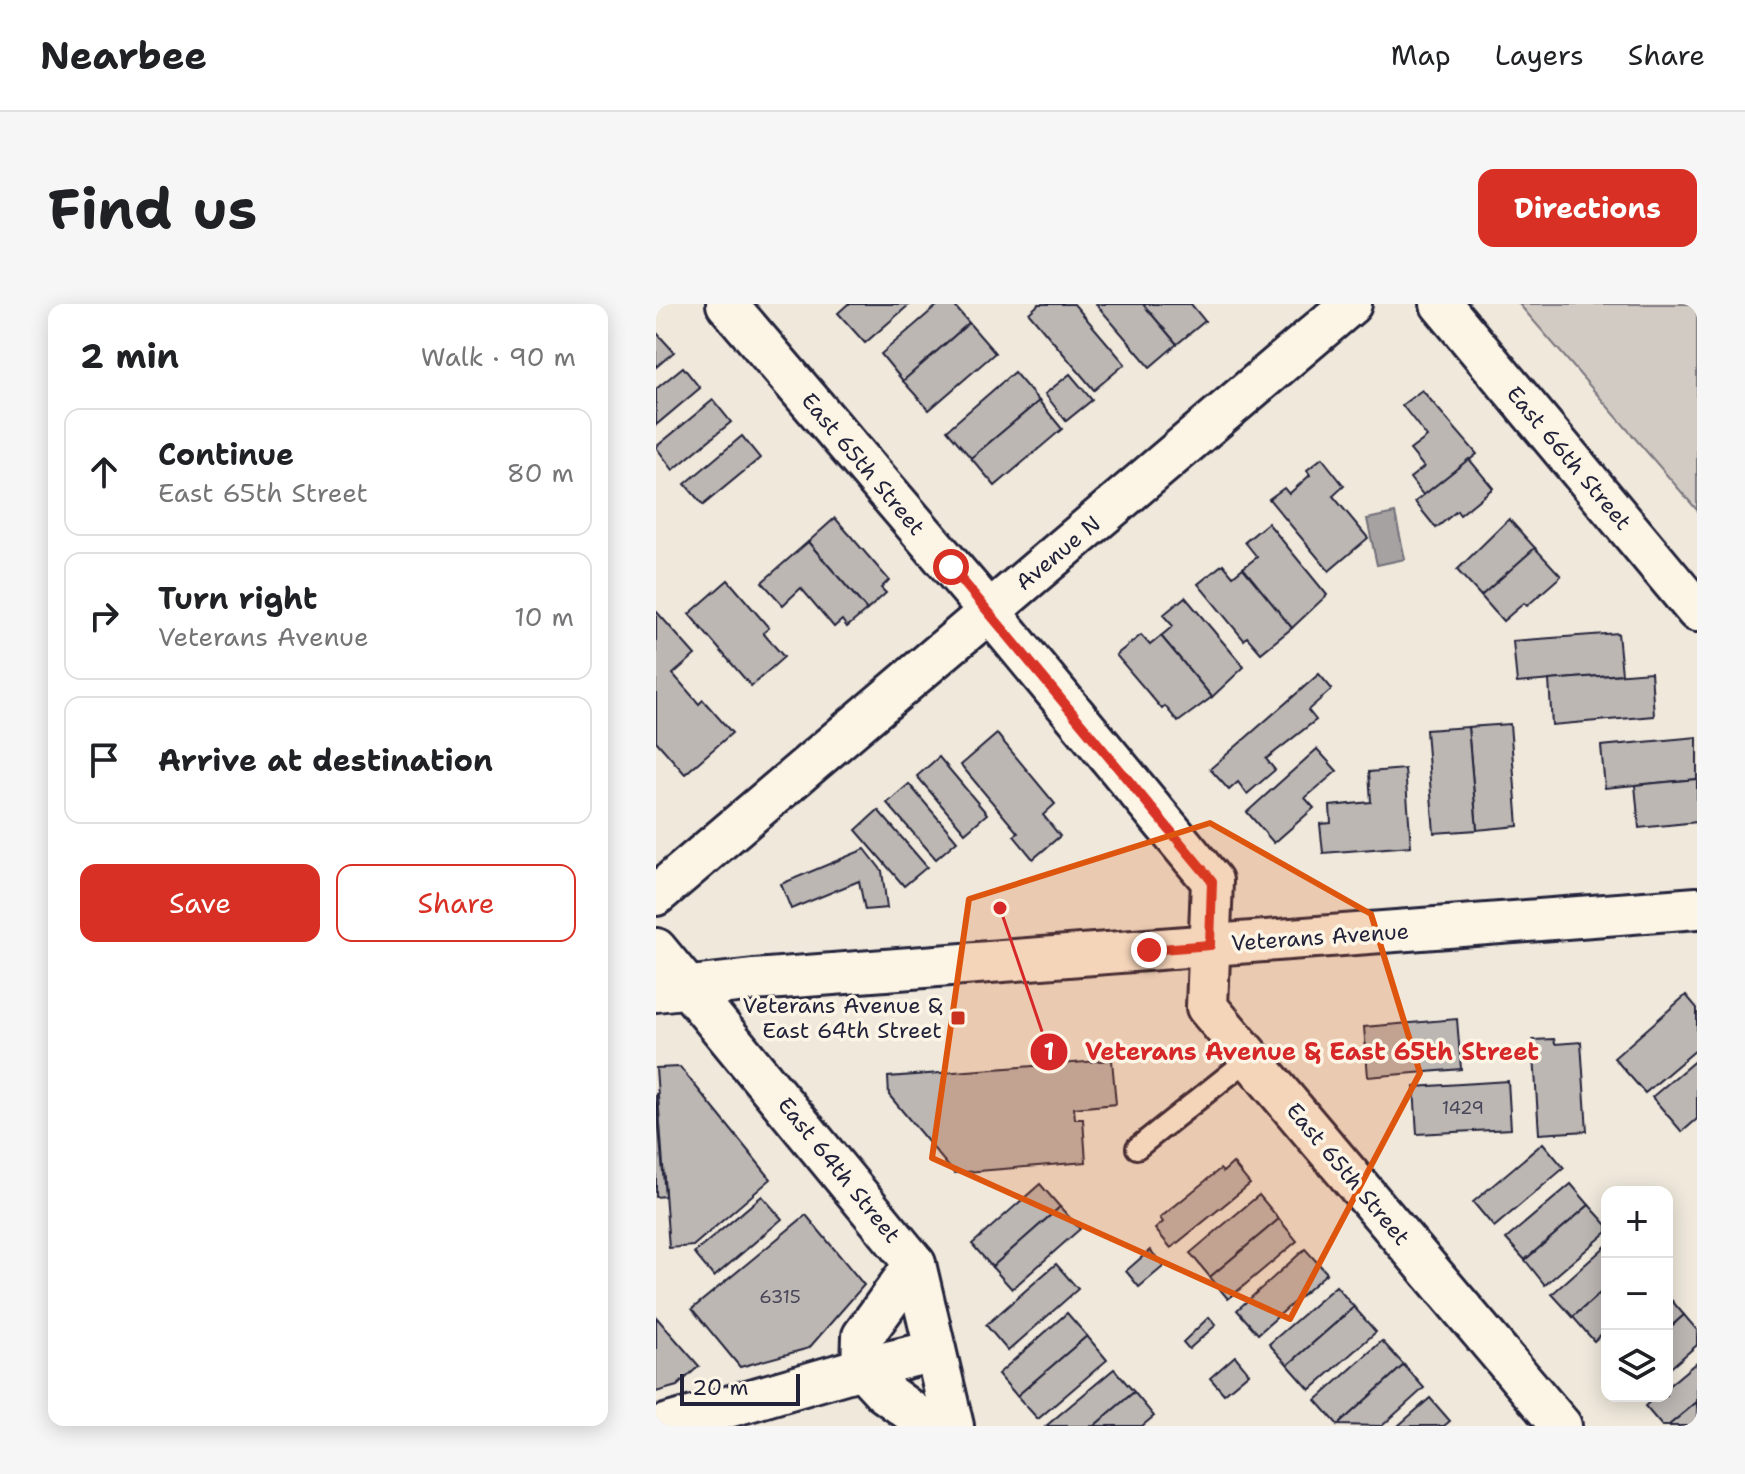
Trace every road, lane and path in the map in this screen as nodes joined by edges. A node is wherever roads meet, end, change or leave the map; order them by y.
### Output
1 (727, 304) edge
2 (1351, 304) edge
3 (1441, 304) edge
4 (989, 611) junction
5 (1697, 611) edge
6 (656, 895) edge
7 (1697, 908) edge
8 (1210, 945) junction
9 (656, 949) edge
10 (672, 988) edge
11 (1250, 1058) junction
12 (1137, 1148) dead end
13 (915, 1264) junction
14 (935, 1351) junction
15 (862, 1368) junction
16 (662, 1426) edge
17 (931, 1426) edge
18 (953, 1426) edge
19 (1561, 1426) edge

1 - 4 street, East 65th Street
2 - 4 street, Avenue N
3 - 5 street, East 66th Street
4 - 6 street, Avenue N
4 - 8 street, East 65th Street
7 - 8 street, Veterans Avenue
8 - 10 street, Veterans Avenue
8 - 11 street, East 65th Street
9 - 10 street, East 64th Street
10 - 13 street, East 64th Street
11 - 12 lane
11 - 19 street, East 65th Street
13 - 14 street, East 64th Street
13 - 15 street
14 - 15 street
14 - 18 street, East 64th Street
15 - 16 street
15 - 17 street

